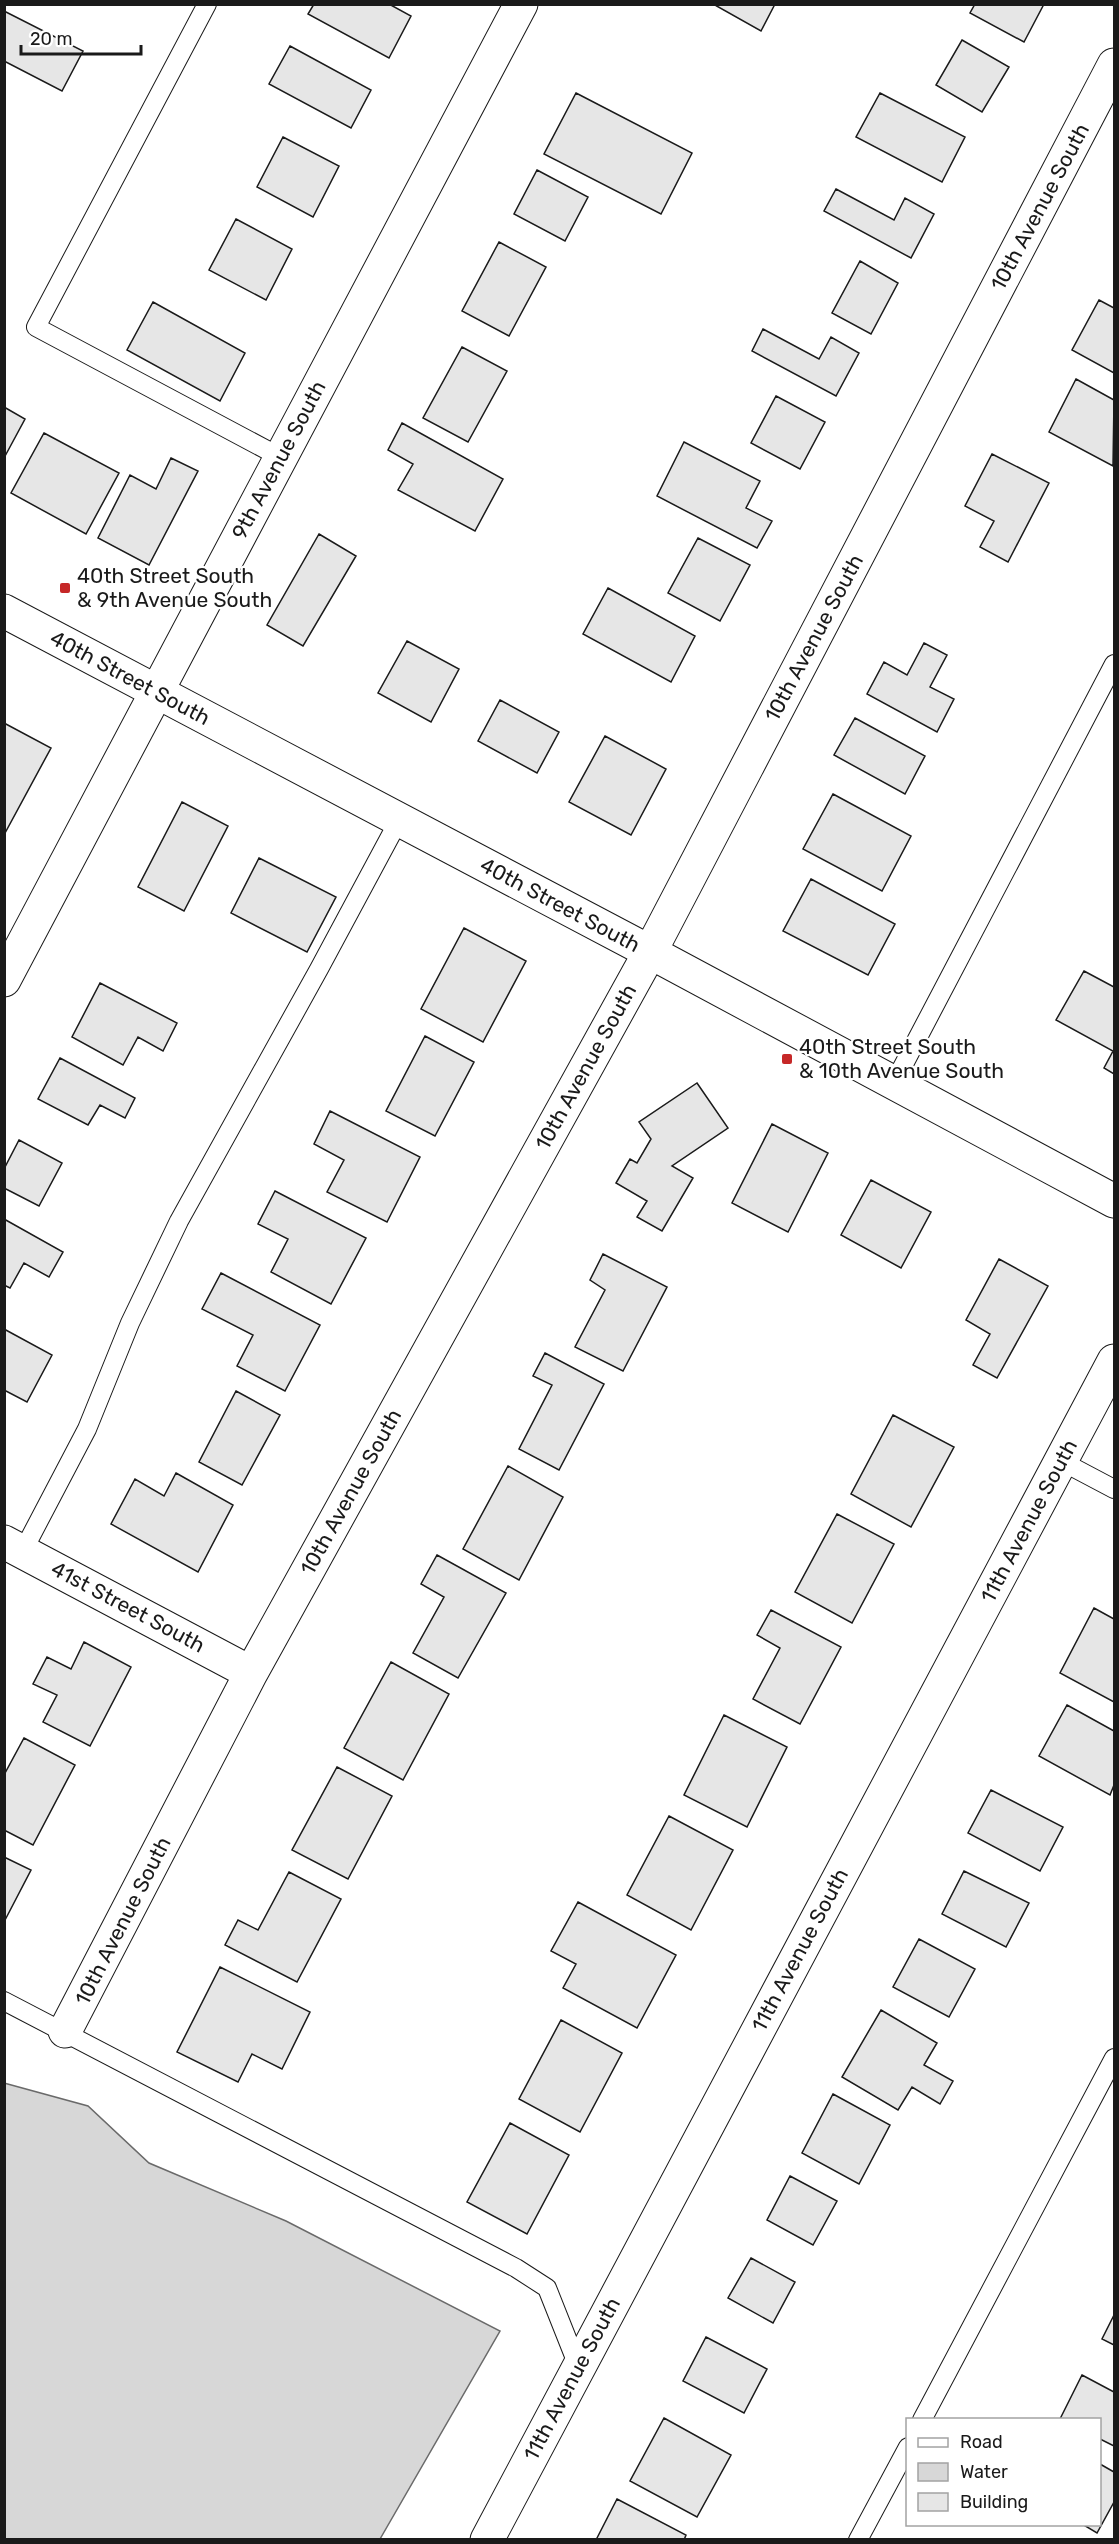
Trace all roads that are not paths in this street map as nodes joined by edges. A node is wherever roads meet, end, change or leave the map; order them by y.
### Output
1 (207, 4) edge
2 (521, 4) edge
3 (1114, 65) edge
4 (280, 457) junction
5 (4, 611) edge
6 (1114, 664) edge
7 (156, 692) junction
8 (399, 820) junction
9 (650, 952) junction
10 (4, 980) edge
11 (894, 1083) junction
12 (1114, 1201) edge
13 (1114, 1360) edge
14 (1061, 1461) junction
15 (1114, 1489) edge
16 (14, 1547) edge
17 (251, 1673) junction
18 (4, 2001) edge
19 (65, 2031) junction
20 (1114, 2058) edge
21 (578, 2366) junction
22 (923, 2418) edge
23 (906, 2451) edge
24 (487, 2540) edge
25 (858, 2540) edge

1 - 4 lane
2 - 4 street, 9th Avenue South
3 - 9 street, 10th Avenue South
4 - 7 street, 9th Avenue South
5 - 7 street, 40th Street South
6 - 11 lane
7 - 8 street, 40th Street South
7 - 10 street, 9th Avenue South
8 - 9 street, 40th Street South
8 - 16 lane
9 - 11 street, 40th Street South
9 - 17 street, 10th Avenue South
11 - 12 street, 40th Street South
13 - 14 street, 11th Avenue South
14 - 15 lane
14 - 21 street, 11th Avenue South
16 - 17 street, 41st Street South
17 - 19 street, 10th Avenue South
18 - 19 lane
19 - 21 lane
20 - 22 lane
21 - 24 street, 11th Avenue South
23 - 25 lane

